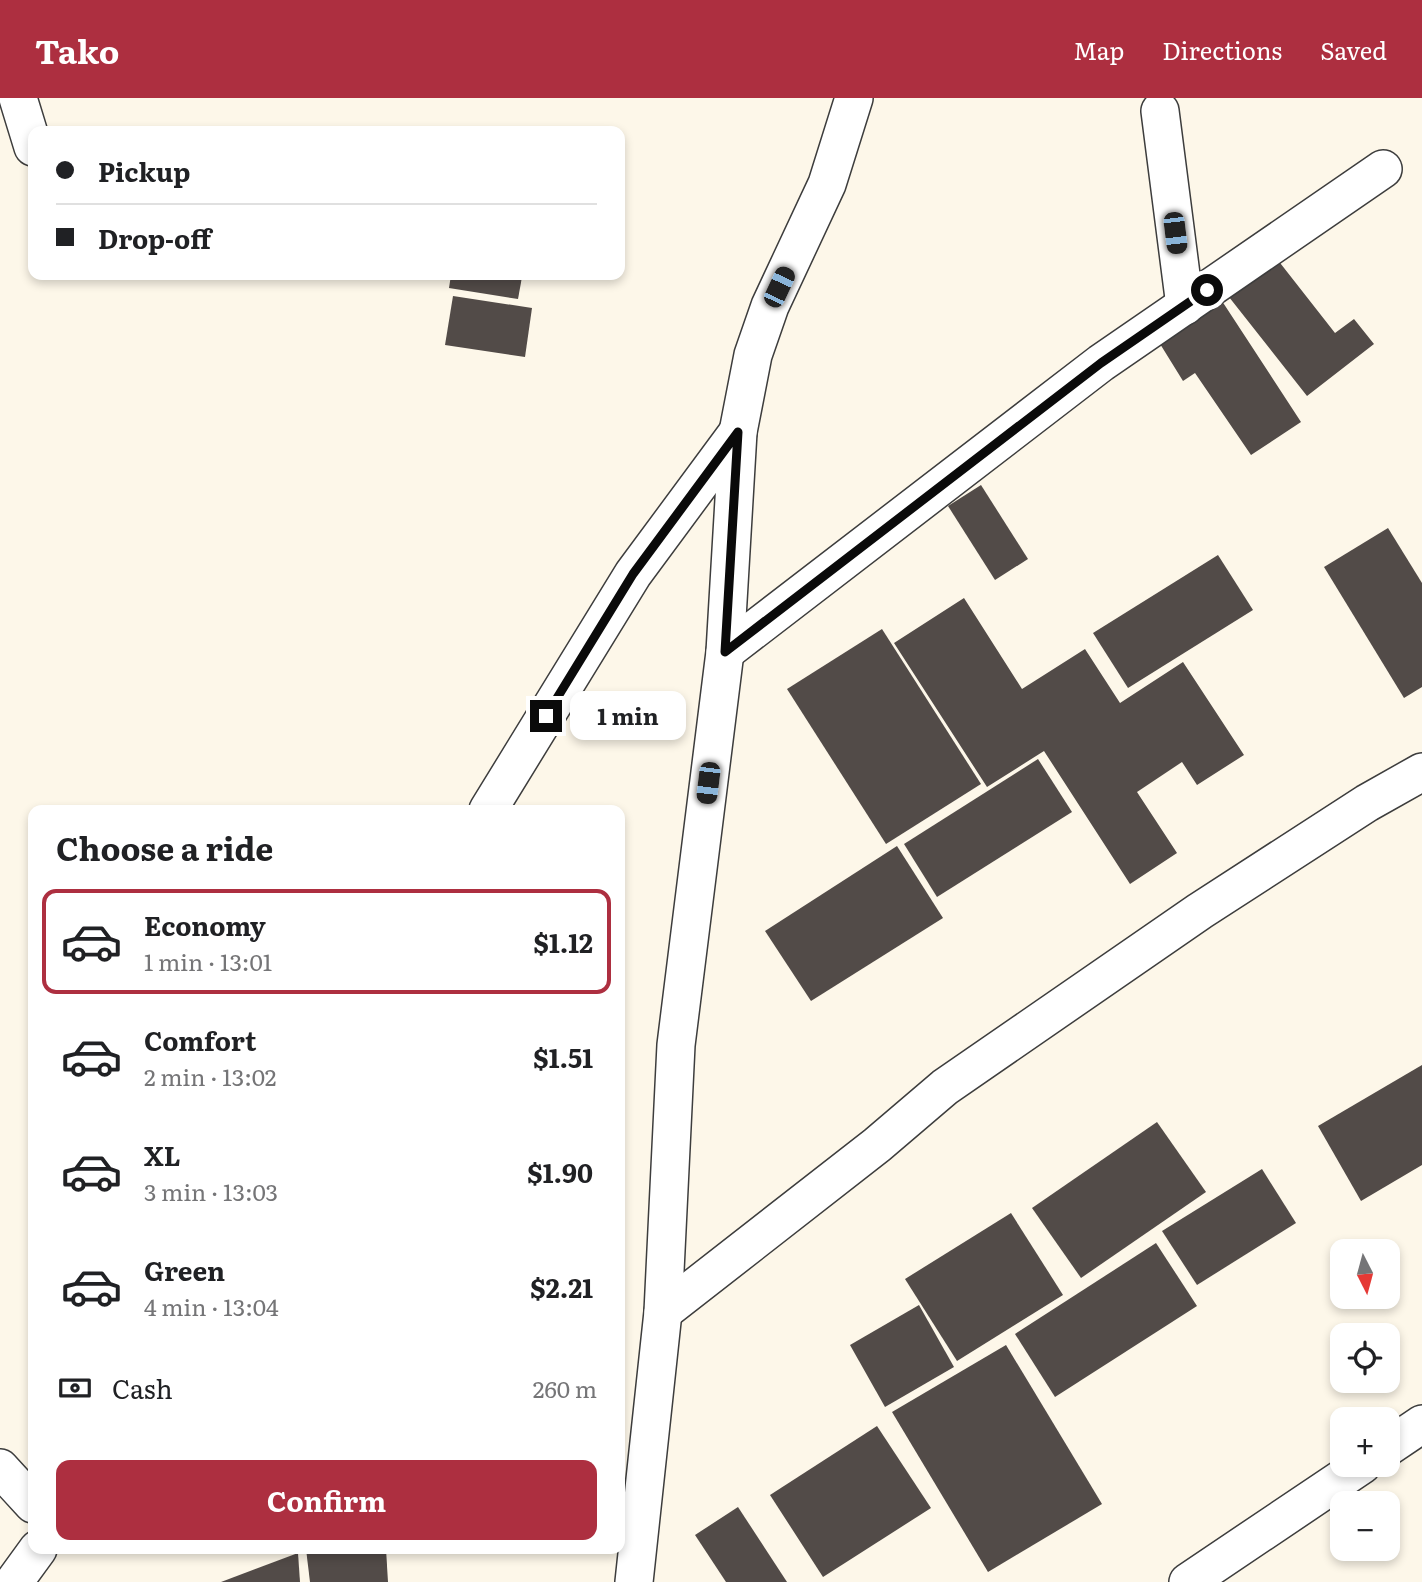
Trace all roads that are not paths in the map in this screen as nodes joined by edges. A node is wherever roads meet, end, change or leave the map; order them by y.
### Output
1 (18, 98) edge
2 (854, 98) edge
3 (1160, 111) dead end
4 (28, 130) edge
5 (1383, 169) dead end
6 (1185, 306) junction
7 (738, 432) junction
8 (725, 652) junction
9 (1422, 772) edge
10 (491, 805) edge
11 (663, 1311) junction
12 (1422, 1424) edge
13 (1400, 1439) edge
14 (0, 1468) edge
15 (1344, 1477) edge
16 (28, 1499) edge
17 (634, 1582) edge
18 (1188, 1582) edge

1 - 4 street
2 - 7 street
3 - 6 street
5 - 6 street
6 - 8 street
7 - 8 street
7 - 10 street
8 - 11 street
9 - 11 street
11 - 17 street
12 - 13 street
14 - 16 street
15 - 18 street

